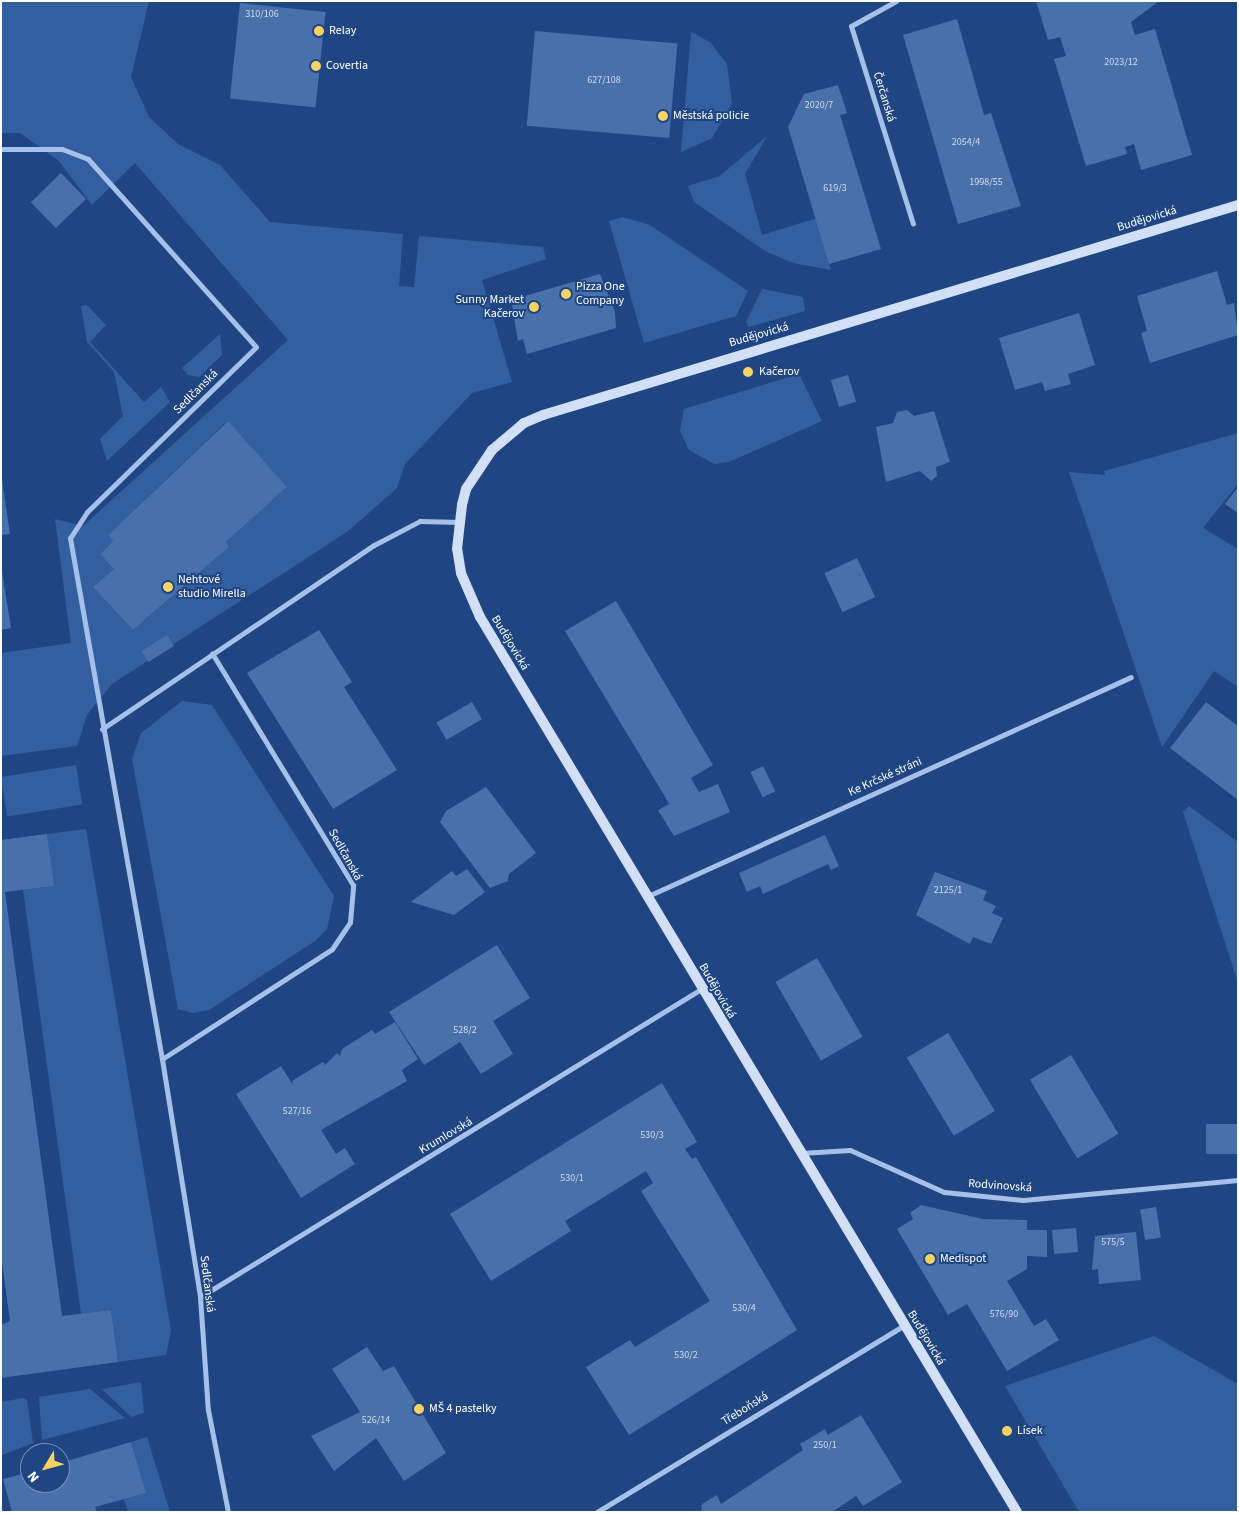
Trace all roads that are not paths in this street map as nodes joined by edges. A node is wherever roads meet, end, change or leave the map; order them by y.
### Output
1 (896, 1) edge
2 (1, 149) edge
3 (1238, 206) edge
4 (912, 224) dead end
5 (460, 522) junction
6 (212, 653) junction
7 (1131, 677) dead end
8 (102, 729) junction
9 (647, 896) junction
10 (700, 989) junction
11 (162, 1059) junction
12 (799, 1153) junction
13 (1238, 1180) edge
14 (200, 1297) junction
15 (904, 1325) junction
16 (228, 1512) edge
17 (597, 1512) edge
18 (1017, 1512) edge

1 - 4 street, Čerčanská
2 - 8 street, Sedlčanská
3 - 5 street, Budějovická
5 - 6 street
5 - 9 street, Budějovická
6 - 8 street
6 - 11 street, Sedlčanská
7 - 9 street, Ke Krčské stráni
8 - 11 street, Sedlčanská
9 - 10 street, Budějovická
10 - 12 street, Budějovická
10 - 14 street, Krumlovská
11 - 14 street, Sedlčanská
12 - 13 street, Rodvinovská
12 - 15 street, Budějovická
14 - 16 street, Sedlčanská
15 - 17 street, Třeboňská
15 - 18 street, Budějovická

